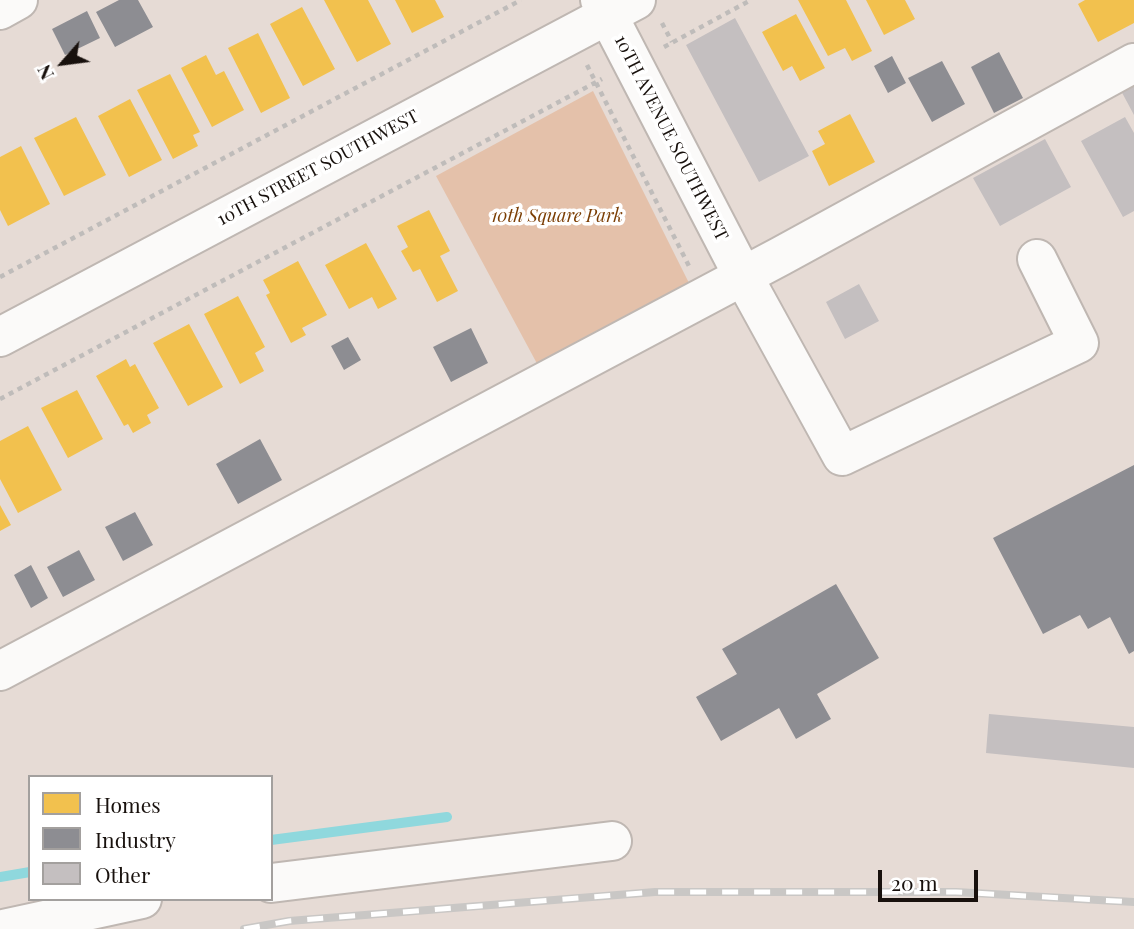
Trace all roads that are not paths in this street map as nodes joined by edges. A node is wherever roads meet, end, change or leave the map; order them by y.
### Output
1 (18, 0) edge
2 (625, 7) edge
3 (0, 10) edge
4 (1134, 63) edge
5 (1037, 259) dead end
6 (743, 276) junction
7 (0, 337) edge
8 (0, 671) edge
9 (612, 841) dead end
10 (273, 883) edge
11 (133, 901) edge
12 (3, 929) edge

1 - 3 street
2 - 6 street, 10TH AVENUE SOUTHWEST
2 - 7 street, 10TH STREET SOUTHWEST
4 - 6 street
5 - 6 street, 10TH AVENUE SOUTHWEST
6 - 8 street
9 - 10 street
11 - 12 street

